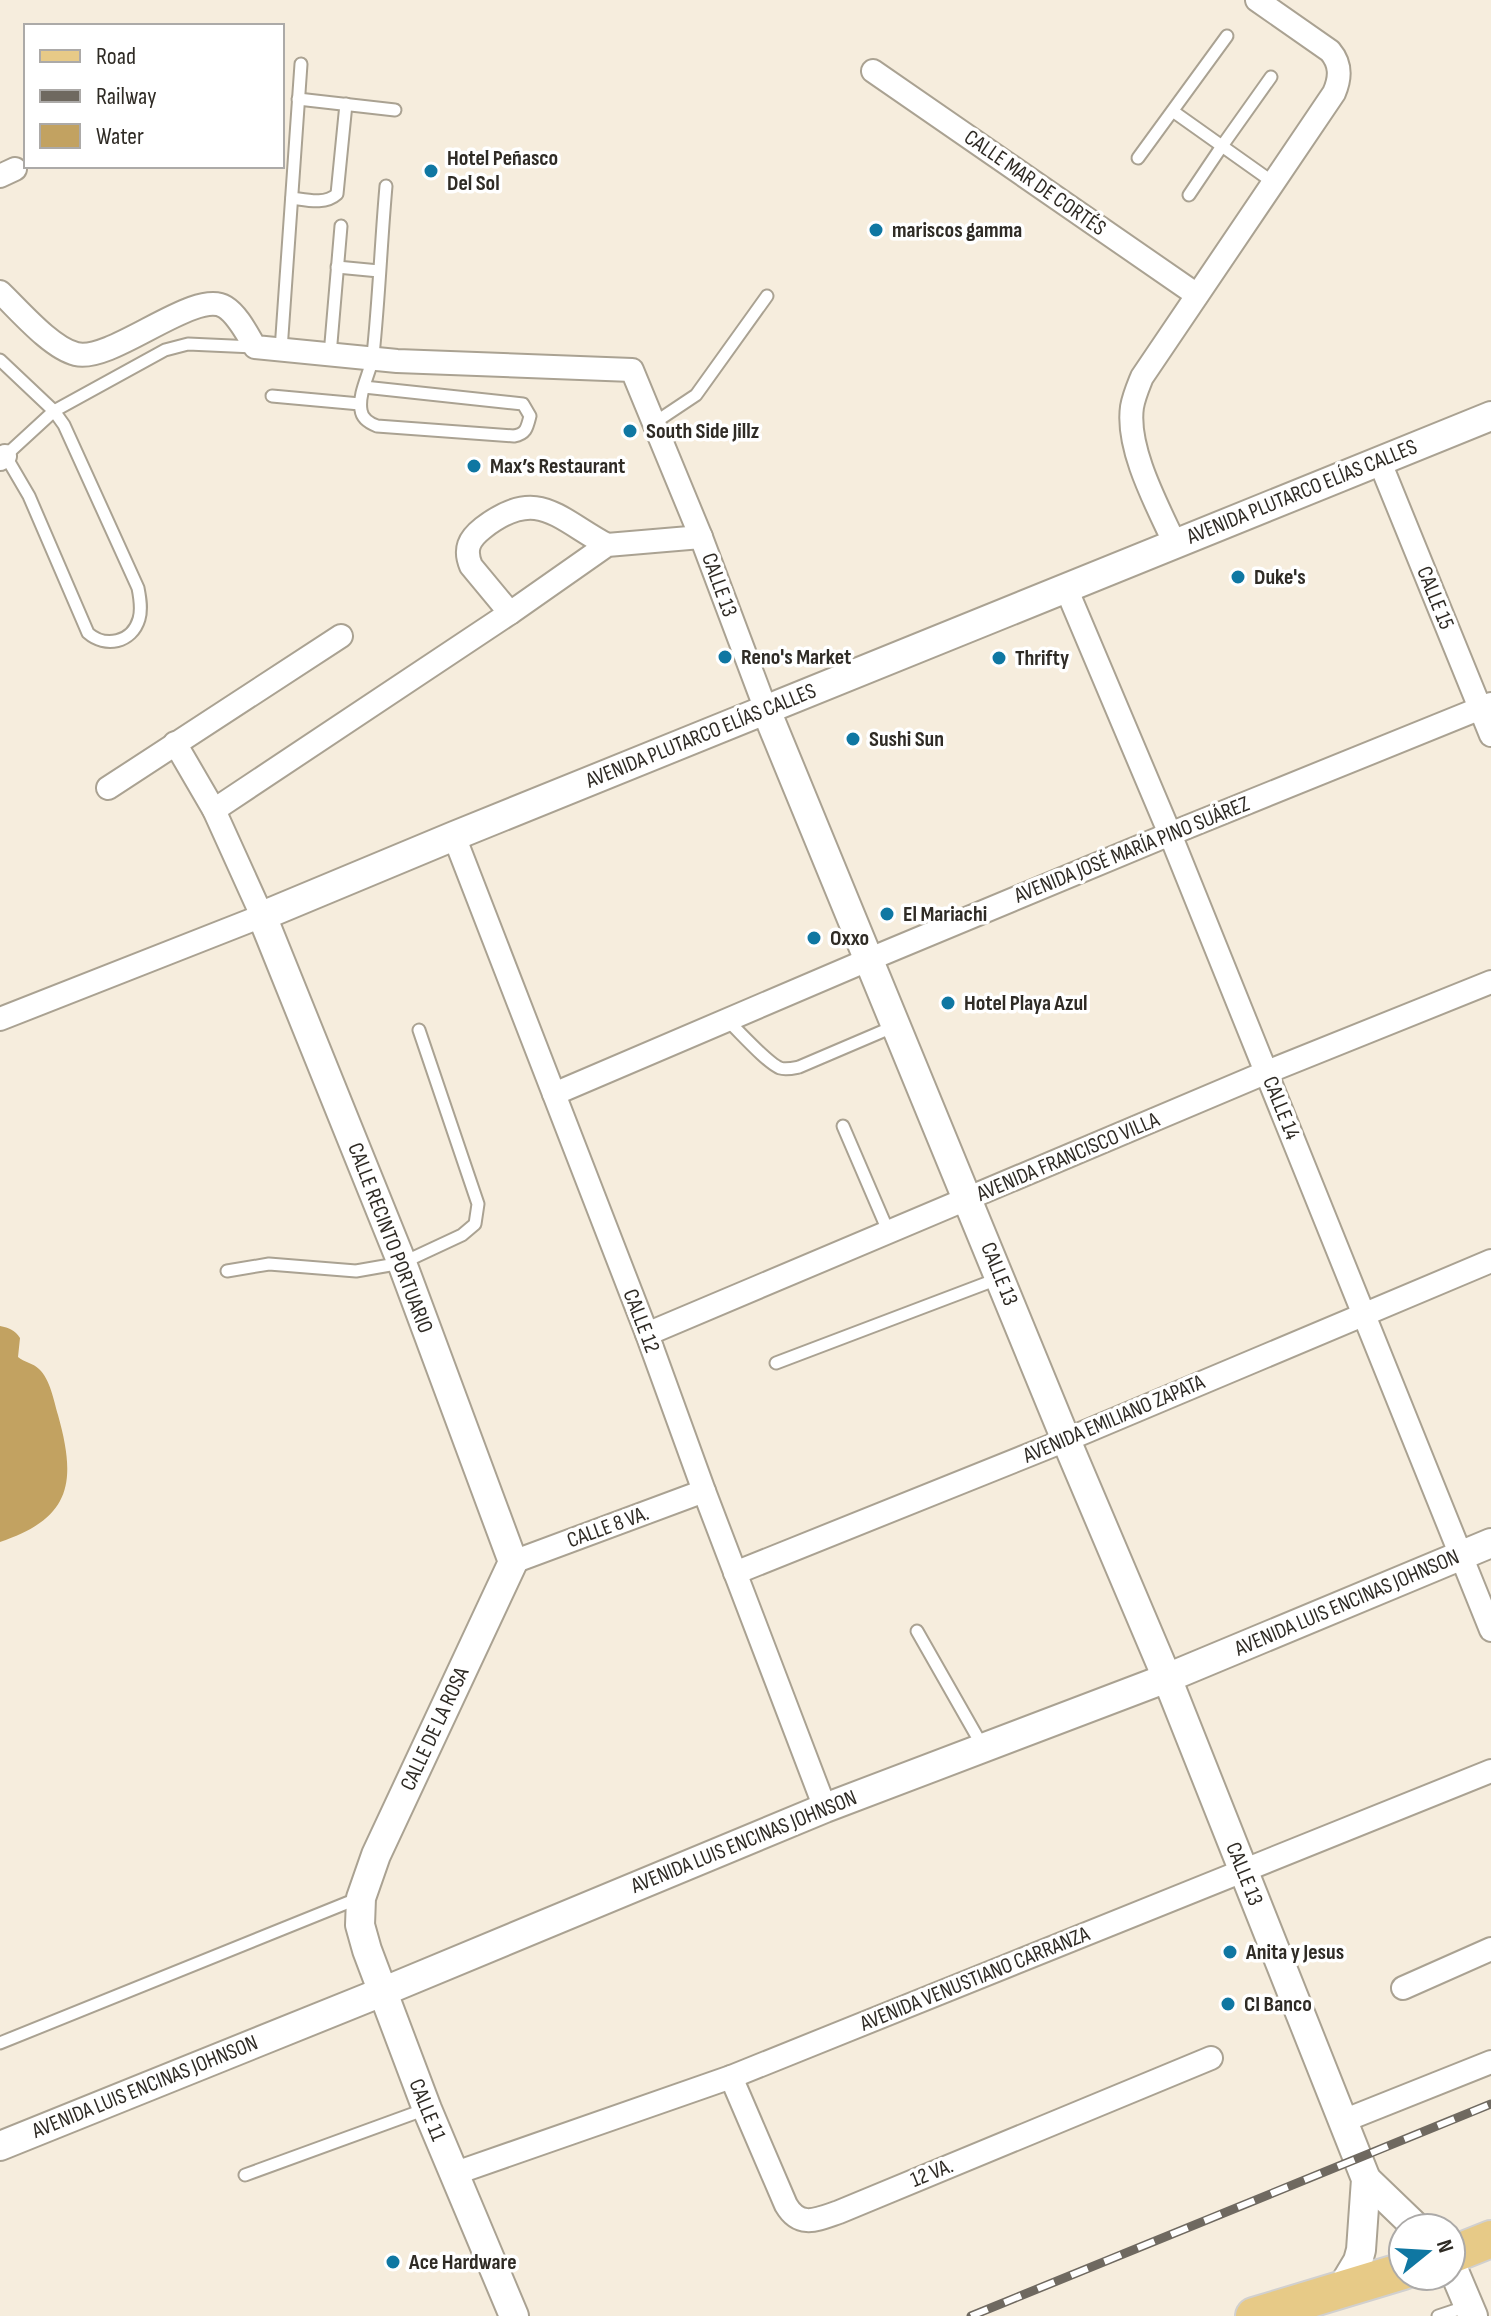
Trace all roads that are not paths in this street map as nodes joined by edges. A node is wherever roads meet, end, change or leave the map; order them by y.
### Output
1 (1257, 0) edge
2 (1227, 36) dead end
3 (301, 64) dead end
4 (873, 71) dead end
5 (1271, 77) dead end
6 (298, 99) junction
7 (346, 104) junction
8 (395, 110) dead end
9 (1174, 112) junction
10 (1222, 146) junction
11 (1138, 158) dead end
12 (1275, 183) junction
13 (386, 186) dead end
14 (1189, 195) dead end
15 (292, 198) junction
16 (341, 226) dead end
17 (337, 267) junction
18 (379, 271) junction
19 (0, 292) edge
20 (1197, 295) junction
21 (767, 296) dead end
22 (255, 347) junction
23 (281, 350) junction
24 (330, 355) junction
25 (373, 359) junction
26 (0, 360) edge
27 (364, 387) junction
28 (272, 396) dead end
29 (360, 404) junction
30 (54, 411) junction
31 (1491, 416) edge
32 (654, 423) junction
33 (2, 454) edge
34 (1379, 460) junction
35 (701, 537) junction
36 (1175, 544) junction
37 (607, 545) junction
38 (1066, 588) junction
39 (510, 613) junction
40 (341, 636) dead end
41 (1485, 706) edge
42 (766, 710) junction
43 (1491, 735) edge
44 (175, 743) junction
45 (108, 788) dead end
46 (214, 810) junction
47 (1170, 834) junction
48 (454, 836) junction
49 (262, 916) junction
50 (870, 959) junction
51 (1491, 982) edge
52 (0, 1019) edge
53 (726, 1020) junction
54 (897, 1025) junction
55 (419, 1030) dead end
56 (1267, 1072) junction
57 (554, 1094) junction
58 (843, 1126) dead end
59 (969, 1199) junction
60 (889, 1233) junction
61 (1491, 1261) edge
62 (402, 1263) junction
63 (227, 1271) dead end
64 (1000, 1278) junction
65 (1363, 1315) junction
66 (647, 1334) junction
67 (776, 1363) dead end
68 (1066, 1440) junction
69 (704, 1491) junction
70 (1491, 1543) edge
71 (1460, 1556) junction
72 (513, 1562) junction
73 (735, 1573) junction
74 (1491, 1630) edge
75 (917, 1631) dead end
76 (1167, 1678) junction
77 (983, 1748) junction
78 (1491, 1771) edge
79 (825, 1808) junction
80 (1242, 1872) junction
81 (361, 1898) junction
82 (1491, 1949) edge
83 (1403, 1988) dead end
84 (382, 1992) junction
85 (0, 2043) edge
86 (1211, 2058) dead end
87 (1491, 2062) edge
88 (731, 2077) junction
89 (427, 2109) junction
90 (1343, 2121) junction
91 (0, 2146) edge
92 (453, 2174) junction
93 (245, 2175) dead end
94 (1366, 2179) junction
95 (1400, 2212) edge
96 (1491, 2239) edge
97 (1467, 2249) edge
98 (1387, 2276) edge
99 (1340, 2291) junction
100 (1463, 2292) edge
101 (1471, 2311) edge
102 (514, 2316) edge
103 (1254, 2316) edge
104 (1438, 2316) edge

1 - 12 street
2 - 9 lane
3 - 6 lane
4 - 20 street, CALLE MAR DE CORTÉS
5 - 10 lane
6 - 7 lane
6 - 15 lane
7 - 8 lane
7 - 15 lane
9 - 10 lane
9 - 11 lane
10 - 12 lane
10 - 14 lane
12 - 20 street
13 - 18 lane
15 - 23 lane
16 - 17 lane
17 - 18 lane
17 - 24 lane
18 - 25 lane
19 - 22 street
20 - 36 street
21 - 32 lane
22 - 23 street
22 - 30 lane
23 - 24 street
24 - 25 street
25 - 27 lane
25 - 32 street, CALLE 13
26 - 30 lane
27 - 29 lane
27 - 29 lane
28 - 29 lane
30 - 33 lane
30 - 33 lane
31 - 34 street, AVENIDA PLUTARCO ELÍAS CALLES
32 - 35 street, CALLE 13
34 - 36 street, AVENIDA PLUTARCO ELÍAS CALLES
34 - 41 street, CALLE 15
35 - 37 street
35 - 42 street, CALLE 13
36 - 38 street, AVENIDA PLUTARCO ELÍAS CALLES
37 - 39 street
37 - 39 street
38 - 42 street, AVENIDA PLUTARCO ELÍAS CALLES
38 - 47 street, CALLE 14
39 - 46 street
40 - 44 street
41 - 43 street, CALLE 15
41 - 47 street, AVENIDA JOSÉ MARÍA PINO SUÁREZ
42 - 48 street, AVENIDA PLUTARCO ELÍAS CALLES
42 - 50 street, CALLE 13
44 - 45 street
44 - 46 street
46 - 49 street
47 - 50 street, AVENIDA JOSÉ MARÍA PINO SUÁREZ
47 - 56 street, CALLE 14
48 - 49 street, AVENIDA PLUTARCO ELÍAS CALLES
48 - 57 street, CALLE 12
49 - 52 street, AVENIDA PLUTARCO ELÍAS CALLES
49 - 62 street, CALLE RECINTO PORTUARIO
50 - 53 street, AVENIDA JOSÉ MARÍA PINO SUÁREZ
50 - 54 street, CALLE 13
51 - 56 street, AVENIDA FRANCISCO VILLA
53 - 54 lane
53 - 57 street, AVENIDA JOSÉ MARÍA PINO SUÁREZ
54 - 59 street, CALLE 13
55 - 62 lane
56 - 59 street, AVENIDA FRANCISCO VILLA
56 - 65 street, CALLE 14
57 - 66 street, CALLE 12
58 - 60 lane
59 - 60 street, AVENIDA FRANCISCO VILLA
59 - 64 street, CALLE 13
60 - 66 street, AVENIDA FRANCISCO VILLA
61 - 65 street, AVENIDA EMILIANO ZAPATA
62 - 63 lane
62 - 72 street, CALLE RECINTO PORTUARIO
64 - 67 lane
64 - 68 street, CALLE 13
65 - 68 street, AVENIDA EMILIANO ZAPATA
65 - 71 street, CALLE 14
66 - 69 street, CALLE 12
68 - 73 street, AVENIDA EMILIANO ZAPATA
68 - 76 street, CALLE 13
69 - 72 street, CALLE 8 VA.
69 - 73 street, CALLE 12
70 - 71 street, AVENIDA LUIS ENCINAS JOHNSON
71 - 74 street, CALLE 14
71 - 76 street, AVENIDA LUIS ENCINAS JOHNSON
72 - 81 street, CALLE DE LA ROSA
73 - 79 street, CALLE 12
75 - 77 lane
76 - 77 street, AVENIDA LUIS ENCINAS JOHNSON
76 - 80 street, CALLE 13
77 - 79 street, AVENIDA LUIS ENCINAS JOHNSON
78 - 80 street, AVENIDA VENUSTIANO CARRANZA
79 - 84 street, AVENIDA LUIS ENCINAS JOHNSON
80 - 88 street, AVENIDA VENUSTIANO CARRANZA
80 - 90 street, CALLE 13
81 - 84 street, CALLE 11
81 - 85 lane
82 - 83 street
84 - 89 street, CALLE 11
84 - 91 street, AVENIDA LUIS ENCINAS JOHNSON
86 - 88 street, 12 VA.
87 - 90 street
88 - 92 street, AVENIDA VENUSTIANO CARRANZA
89 - 92 street, CALLE 11
89 - 93 lane
90 - 94 street, CALLE 13
92 - 102 street, CALLE 11
94 - 95 street
94 - 99 street
96 - 97 main road
98 - 99 main road
99 - 103 main road
100 - 101 street
101 - 104 lane

